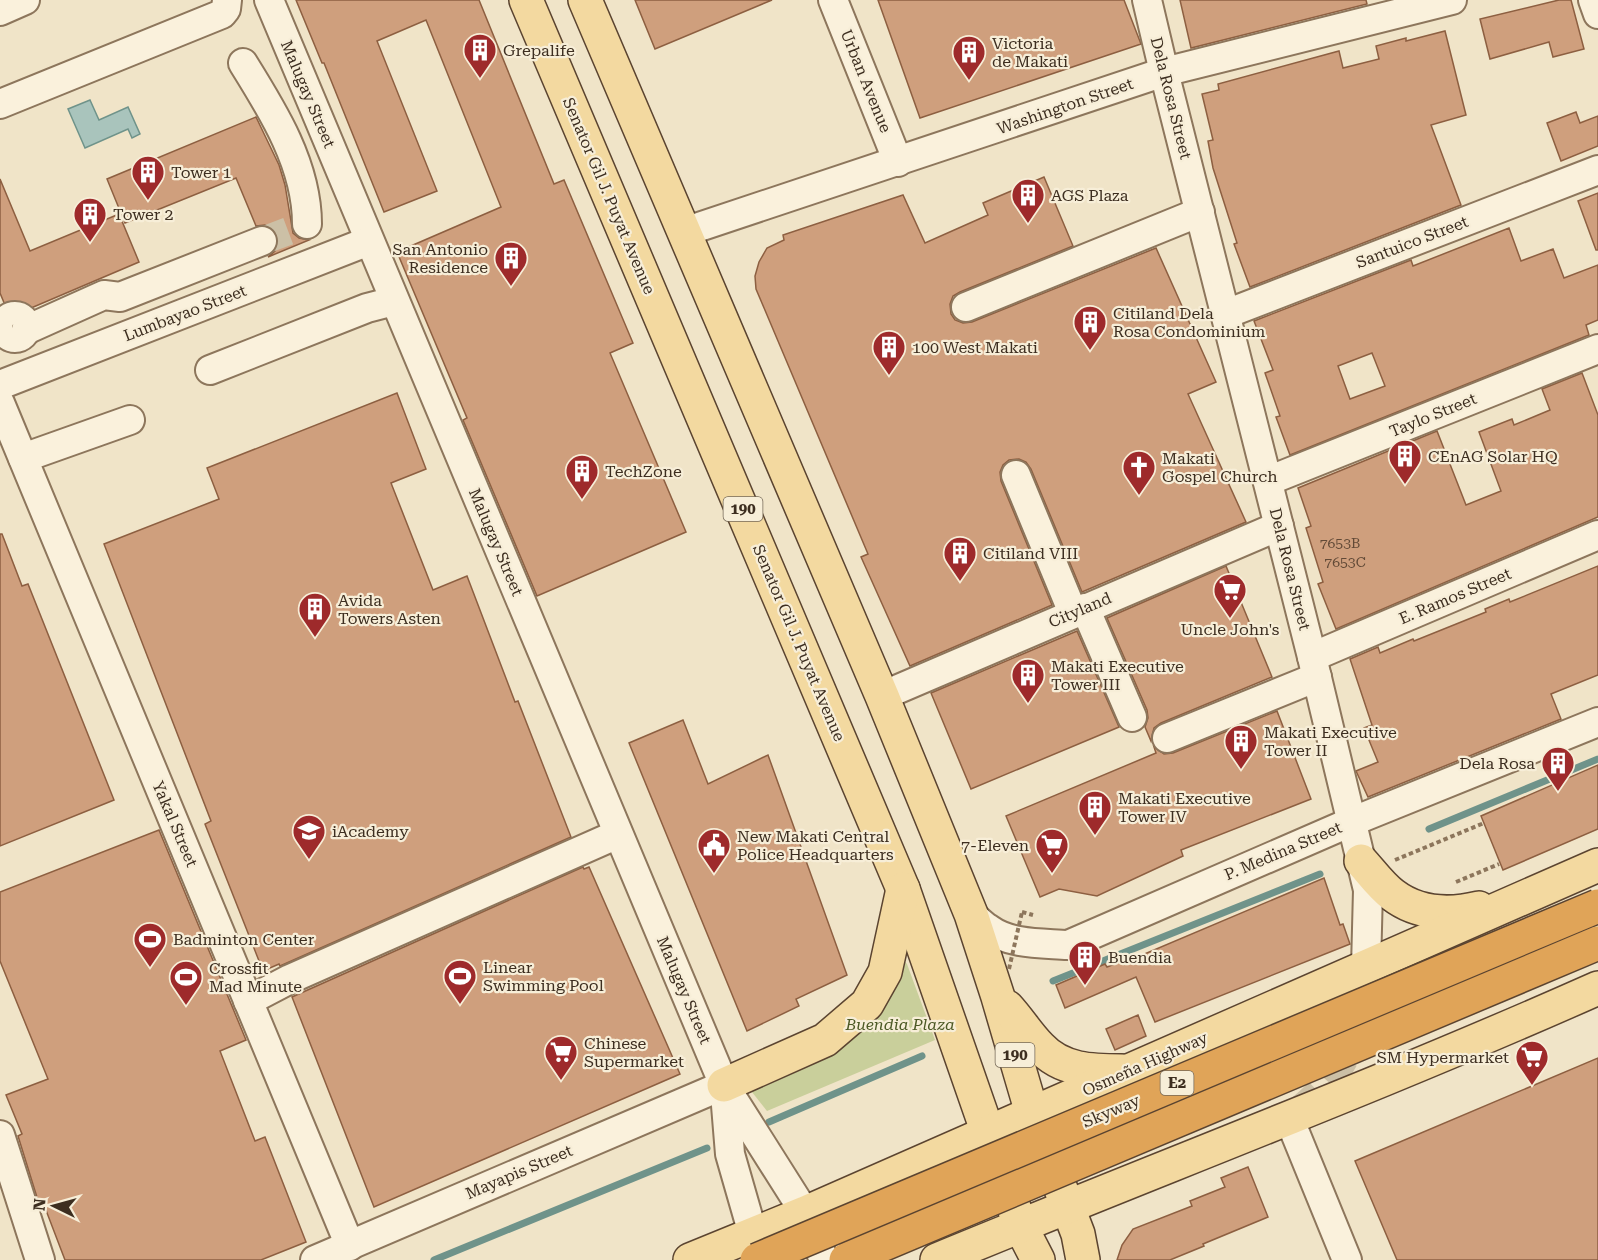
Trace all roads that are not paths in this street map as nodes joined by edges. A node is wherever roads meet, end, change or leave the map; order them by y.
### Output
1 (25, 0) edge
2 (227, 0) edge
3 (269, 0) edge
4 (526, 0) edge
5 (585, 0) edge
6 (833, 0) edge
7 (1147, 0) edge
8 (1452, 0) edge
9 (1593, 0) edge
10 (0, 10) edge
11 (1598, 14) edge
12 (243, 63) dead end
13 (1164, 72) junction
14 (0, 104) edge
15 (898, 162) junction
16 (1598, 170) edge
17 (1200, 212) junction
18 (306, 224) dead end
19 (684, 232) junction
20 (262, 241) tunnel mouth
21 (369, 241) junction
22 (394, 301) junction
23 (966, 307) dead end
24 (1226, 314) junction
25 (11, 331) edge
26 (1598, 349) edge
27 (210, 370) dead end
28 (0, 385) edge
29 (0, 403) edge
30 (130, 420) dead end
31 (23, 458) junction
32 (1016, 475) dead end
33 (1268, 481) junction
34 (1279, 526) junction
35 (1598, 535) edge
36 (1079, 611) junction
37 (1315, 667) junction
38 (882, 696) junction
39 (1132, 717) dead end
40 (1598, 722) edge
41 (1167, 738) dead end
42 (1352, 822) junction
43 (618, 834) junction
44 (1365, 865) junction
45 (1598, 865) edge
46 (903, 889) junction
47 (1527, 895) junction
48 (1598, 906) edge
49 (971, 914) junction
50 (1598, 943) edge
51 (1366, 967) junction
52 (1004, 983) junction
53 (1598, 988) edge
54 (248, 1001) junction
55 (1130, 1071) junction
56 (724, 1085) junction
57 (1032, 1113) junction
58 (1289, 1118) junction
59 (987, 1133) junction
60 (0, 1135) edge
61 (1067, 1205) junction
62 (805, 1213) junction
63 (1020, 1226) junction
64 (350, 1246) junction
65 (757, 1252) edge
66 (40, 1260) edge
67 (315, 1260) edge
68 (690, 1260) edge
69 (824, 1260) edge
70 (846, 1260) edge
71 (937, 1260) edge
72 (1038, 1260) edge
73 (1083, 1260) edge
74 (1347, 1260) edge

1 - 10 street
2 - 14 street
3 - 21 street, Malugay Street
4 - 46 main road, Senator Gil J. Puyat Avenue / 190
5 - 19 main road, 190
6 - 15 street, Urban Avenue
7 - 13 street, Dela Rosa Street
8 - 13 street, Washington Street
9 - 11 street
12 - 18 street
13 - 15 street, Washington Street
13 - 17 street, Dela Rosa Street
15 - 19 street, Washington Street
16 - 24 street, Santuico Street
17 - 23 street
17 - 24 street, Dela Rosa Street
19 - 38 main road, 190
20 - 25 street
21 - 22 street, Malugay Street
21 - 28 street, Lumbayao Street
22 - 27 street
22 - 43 street, Malugay Street
24 - 33 street, Dela Rosa Street
26 - 33 street, Taylo Street
29 - 31 street, Yakal Street
30 - 31 street
31 - 54 street, Yakal Street
32 - 36 street
33 - 34 street, Dela Rosa Street
34 - 36 street, Cityland
34 - 37 street, Dela Rosa Street
35 - 37 street, E. Ramos Street
36 - 38 street, Cityland
36 - 39 street
37 - 41 street, E. Ramos Street
37 - 42 street, Dela Rosa Street
38 - 49 main road, 190
40 - 42 street, P. Medina Street
42 - 44 street, Dela Rosa Street
42 - 49 street, P. Medina Street
43 - 54 street
43 - 56 street, Malugay Street
44 - 47 main road
44 - 51 street, Dela Rosa Street
45 - 47 main road, Osmeña Highway
46 - 56 main road
46 - 59 main road, Senator Gil J. Puyat Avenue / 190
47 - 51 main road, Osmeña Highway
48 - 65 highway, Skyway / E2, bridge
49 - 52 main road, 190
50 - 70 highway, E2, bridge
51 - 55 main road, Osmeña Highway
52 - 55 main road
52 - 57 main road, 190
53 - 58 main road
54 - 64 street, Yakal Street
55 - 57 main road, Osmeña Highway
56 - 62 street, Malugay Street
56 - 64 street, Mayapis Street
56 - 65 street, Malugay Street
57 - 59 main road, Osmeña Highway
57 - 61 main road, 190
58 - 61 main road
58 - 74 street
59 - 62 main road, Osmeña Highway
59 - 63 main road, Senator Gil J. Puyat Avenue / 190
60 - 66 street
61 - 63 main road
61 - 73 main road, 190
62 - 65 main road, Osmeña Highway
62 - 69 street, Malugay Street
63 - 71 main road
63 - 72 main road, Senator Gil J. Puyat Avenue / 190
64 - 67 street, Mayapis Street
65 - 68 main road, Osmeña Highway

